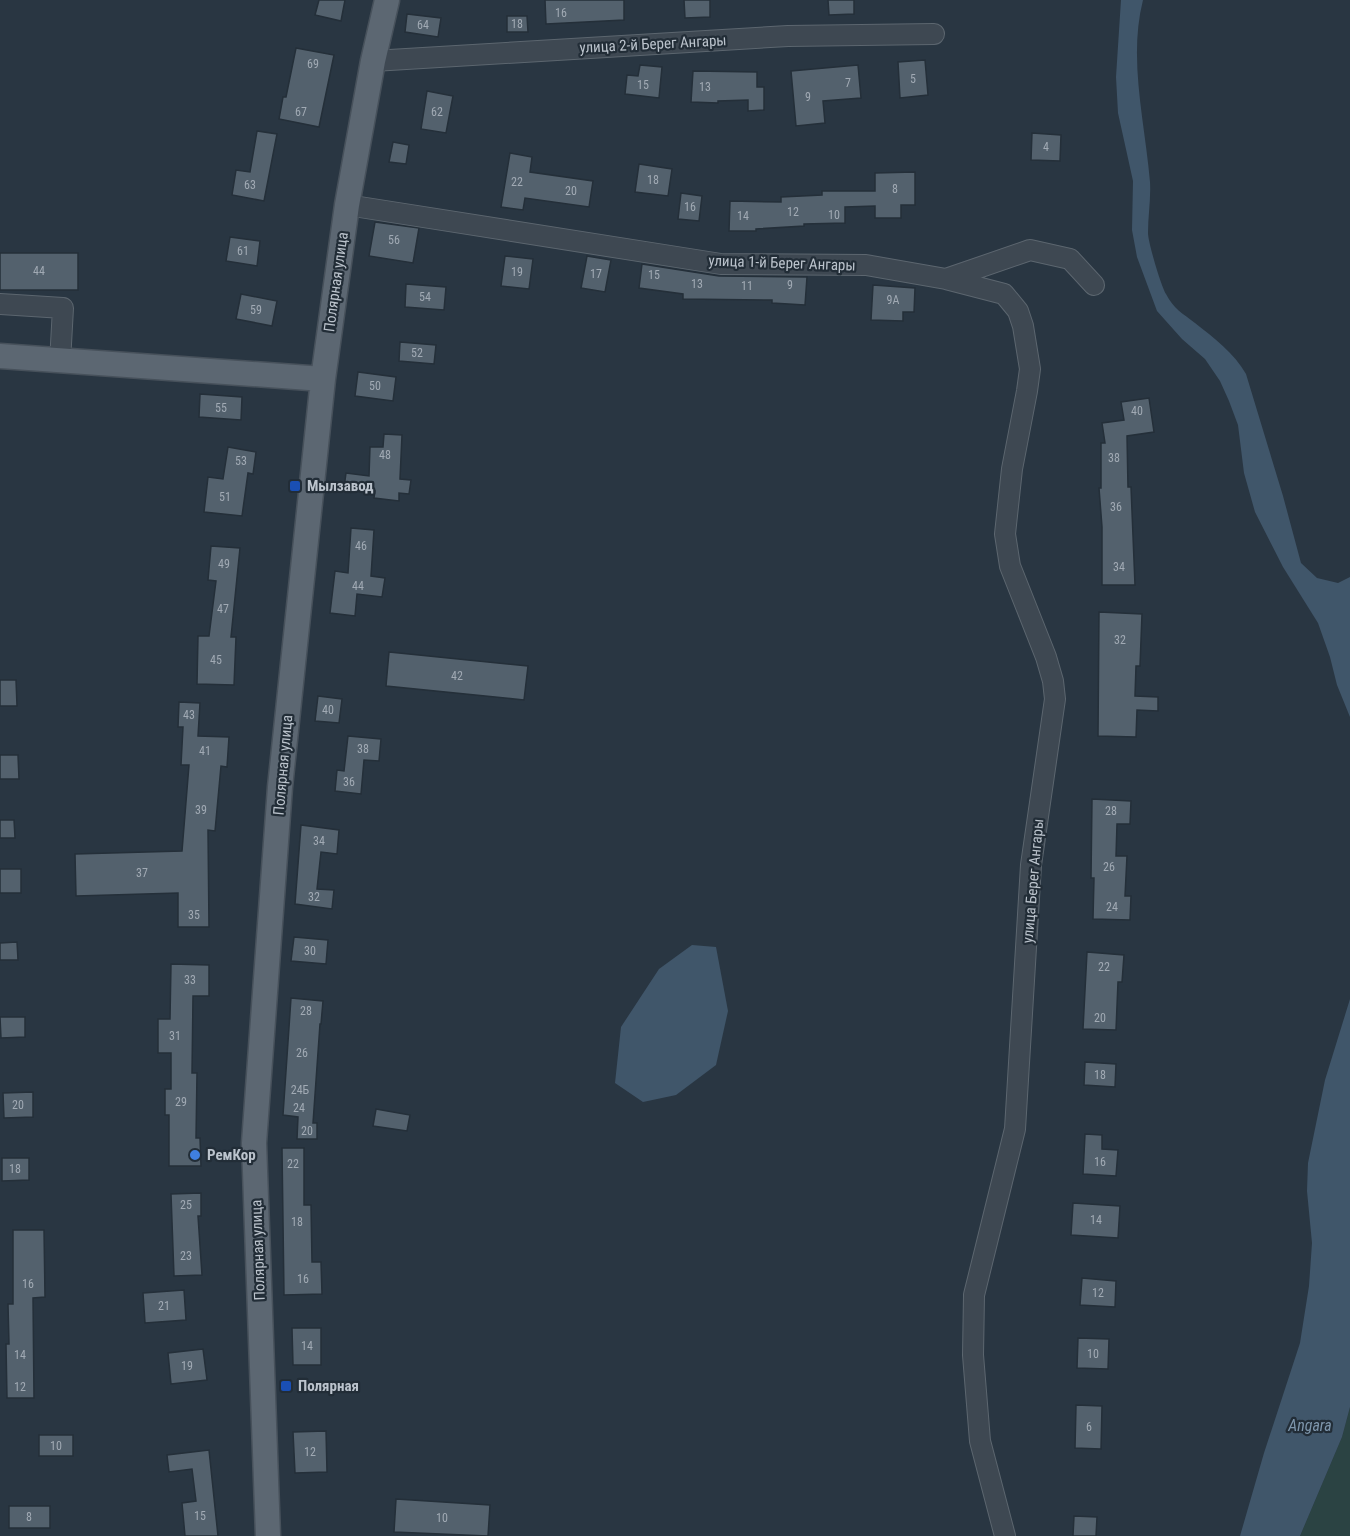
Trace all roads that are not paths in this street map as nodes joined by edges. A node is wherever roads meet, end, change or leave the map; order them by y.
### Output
1 (387, 0) edge
2 (934, 34) dead end
3 (373, 61) junction
4 (347, 205) junction
5 (946, 279) junction
6 (1094, 285) dead end
7 (0, 304) edge
8 (0, 356) edge
9 (60, 362) junction
10 (323, 379) junction
11 (268, 1536) edge
12 (1005, 1536) edge

1 - 3 main road, Полярная улица
2 - 3 street, улица 2-й Берег Ангары
3 - 4 main road, Полярная улица
4 - 5 street, улица 1-й Берег Ангары
4 - 10 main road, Полярная улица
5 - 6 street, улица 1-й Берег Ангары
5 - 12 street, улица Берег Ангары
7 - 9 street
8 - 9 main road
9 - 10 main road
10 - 11 main road, Полярная улица

